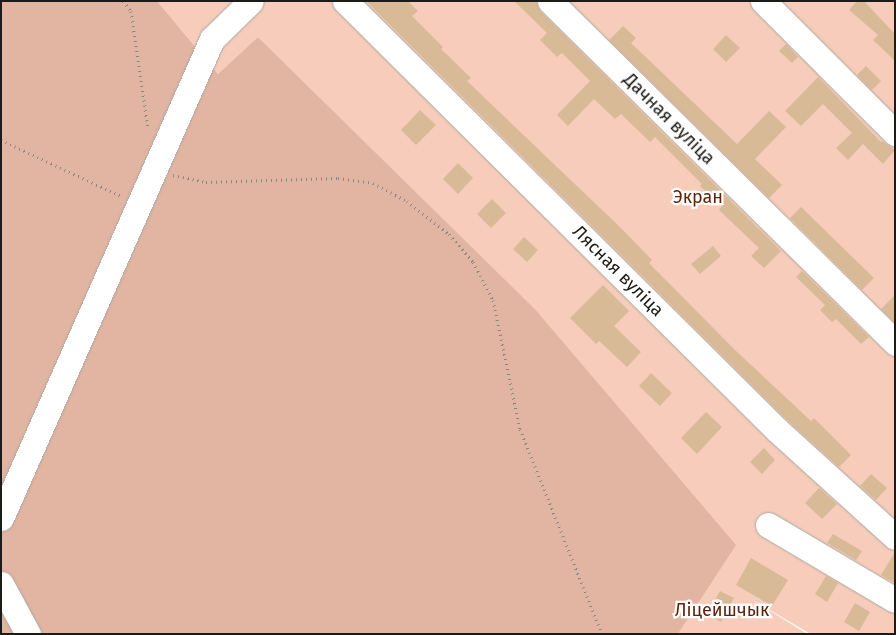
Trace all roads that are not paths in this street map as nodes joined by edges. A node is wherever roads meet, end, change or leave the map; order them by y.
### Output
1 (251, 1) edge
2 (345, 1) edge
3 (550, 1) edge
4 (763, 1) edge
5 (895, 133) edge
6 (895, 343) edge
7 (1, 518) edge
8 (768, 525) dead end
9 (895, 537) edge
10 (1, 584) edge
11 (895, 600) edge
12 (28, 634) edge

1 - 7 street
2 - 9 street, Лясная вуліца
3 - 6 street, Дачная вуліца
4 - 5 street
8 - 11 street
10 - 12 street

